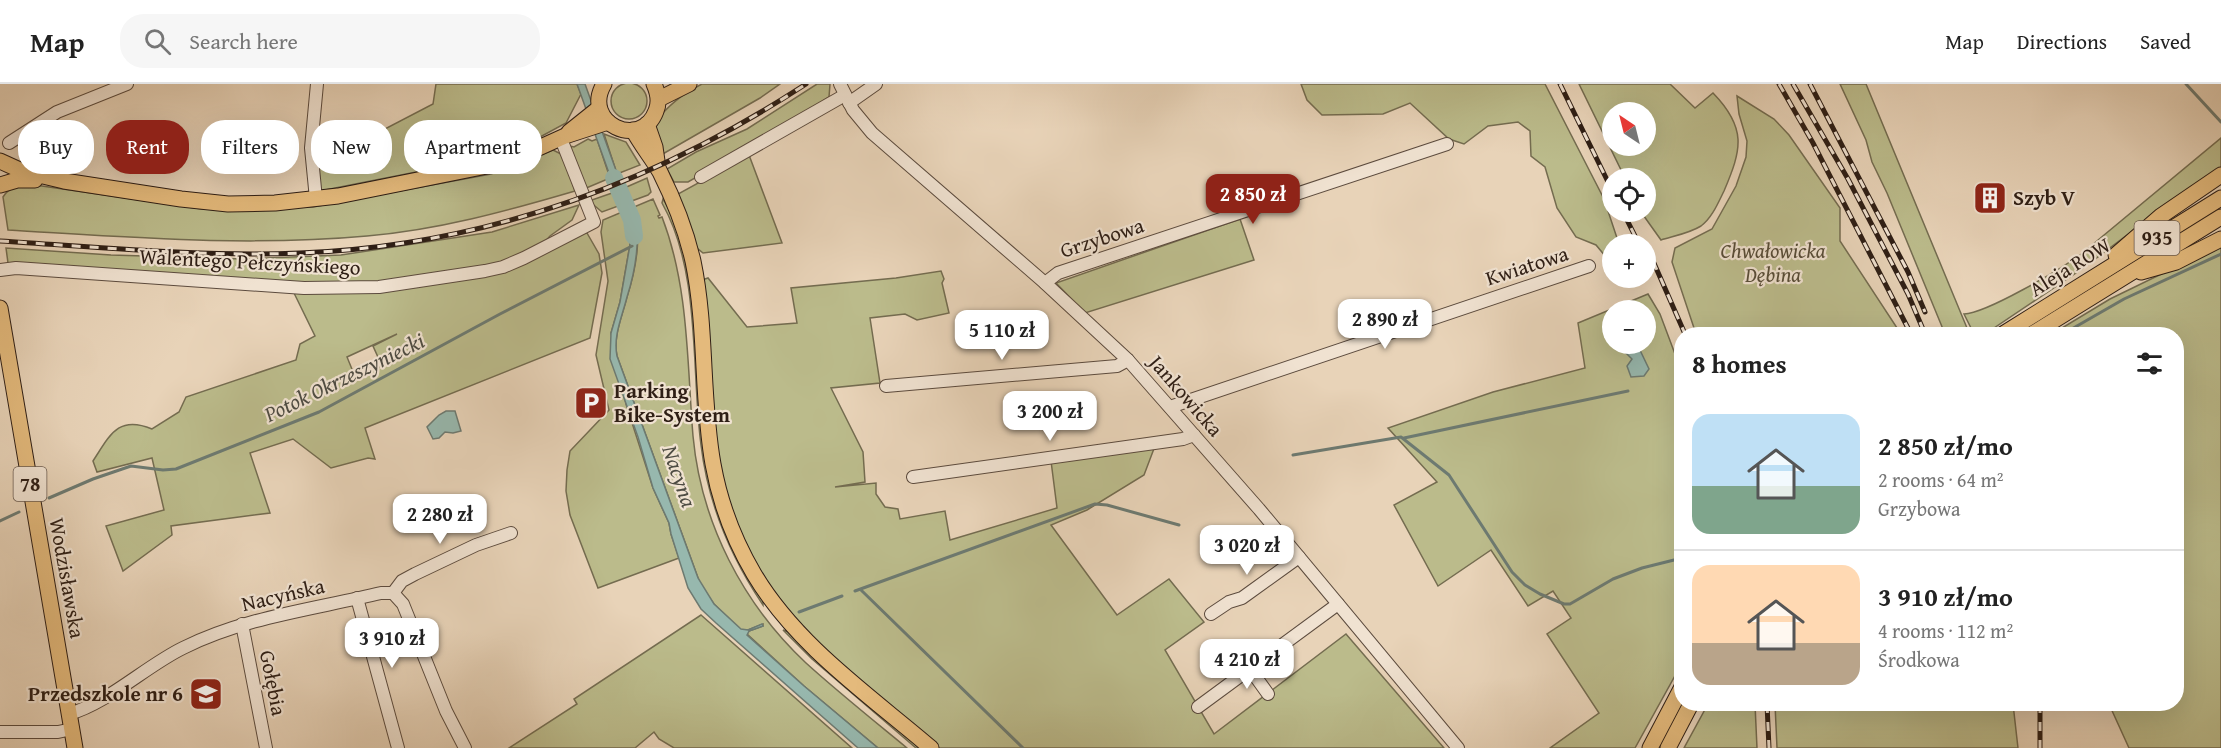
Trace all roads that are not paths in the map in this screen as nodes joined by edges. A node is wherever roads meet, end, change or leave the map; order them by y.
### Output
1 (127, 84) edge
2 (317, 84) edge
3 (604, 84) edge
4 (689, 84) edge
5 (876, 84) edge
6 (656, 88) edge
7 (845, 94) edge
8 (599, 108) junction
9 (608, 122) junction
10 (640, 127) junction
11 (579, 128) junction
12 (563, 137) junction
13 (9, 143) dead end
14 (1448, 144) dead end
15 (0, 163) edge
16 (2221, 175) edge
17 (701, 177) dead end
18 (0, 178) edge
19 (64, 181) junction
20 (0, 185) edge
21 (2221, 198) edge
22 (316, 199) junction
23 (2221, 218) edge
24 (2221, 239) edge
25 (1589, 266) dead end
26 (0, 270) edge
27 (2092, 277) junction
28 (2123, 277) junction
29 (1045, 283) junction
30 (0, 308) edge
31 (2014, 327) edge
32 (2043, 327) edge
33 (1128, 360) junction
34 (886, 386) dead end
35 (1170, 407) junction
36 (1194, 435) junction
37 (913, 477) dead end
38 (511, 533) dead end
39 (1299, 557) junction
40 (393, 593) junction
41 (357, 598) junction
42 (1338, 604) junction
43 (1211, 614) dead end
44 (242, 624) junction
45 (1250, 669) junction
46 (1268, 694) dead end
47 (1674, 702) edge
48 (1198, 707) dead end
49 (1687, 711) edge
50 (71, 721) junction
51 (0, 732) edge
52 (75, 748) edge
53 (266, 748) edge
54 (398, 748) edge
55 (465, 748) edge
56 (931, 748) edge
57 (1458, 748) edge
58 (1650, 748) edge
59 (1668, 748) edge

1 - 13 street
2 - 22 street
3 - 8 main road
4 - 6 main road
5 - 7 street
6 - 10 main road
7 - 17 street
7 - 29 street, Jankowicka
8 - 9 main road
8 - 11 main road
9 - 10 main road
9 - 11 main road
10 - 56 main road
11 - 12 main road
12 - 22 main road
12 - 26 street, Walentego Pełczyńskiego
14 - 29 street, Grzybowa
15 - 18 main road
15 - 19 main road
16 - 27 main road
19 - 20 main road
19 - 22 main road
21 - 27 main road, Aleja ROW / 935
23 - 28 main road, Aleja ROW / 935
24 - 28 main road
25 - 35 street, Kwiatowa
27 - 31 main road, Aleja ROW / 935
28 - 32 main road, Aleja ROW / 935
29 - 33 street, Jankowicka
30 - 50 main road, Wodzisławska / 78
33 - 34 street
33 - 35 street, Jankowicka
35 - 36 street, Jankowicka
36 - 37 street
36 - 39 street, Jankowicka
38 - 40 street
39 - 42 street, Jankowicka
39 - 43 street
40 - 41 street, Nacyńska
40 - 55 street
41 - 44 street, Nacyńska
41 - 54 street
42 - 45 street
42 - 57 street, Jankowicka
44 - 50 street, Nacyńska
44 - 53 street, Gołębia
45 - 46 street
45 - 48 street
47 - 58 main road
49 - 59 main road
50 - 51 street, Nacyńska
50 - 52 main road, Wodzisławska / 78

